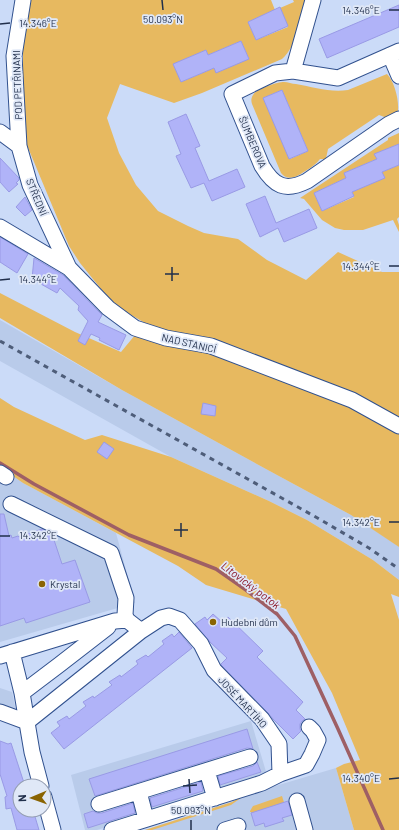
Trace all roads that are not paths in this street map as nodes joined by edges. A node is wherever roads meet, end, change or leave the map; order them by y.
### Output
1 (23, 0) edge
2 (313, 0) edge
3 (395, 53) edge
4 (293, 70) junction
5 (399, 76) edge
6 (399, 120) edge
7 (0, 132) edge
8 (19, 146) junction
9 (0, 227) edge
10 (69, 268) junction
11 (399, 426) edge
12 (11, 504) dead end
13 (121, 620) junction
14 (141, 631) junction
15 (6, 654) edge
16 (22, 692) junction
17 (0, 712) edge
18 (27, 722) junction
19 (309, 727) dead end
20 (250, 757) dead end
21 (207, 771) junction
22 (280, 774) junction
23 (39, 778) edge
24 (139, 792) junction
25 (215, 798) junction
26 (297, 801) dead end
27 (99, 804) dead end
28 (50, 818) edge
29 (146, 819) junction
30 (53, 830) edge
31 (112, 830) edge
32 (305, 830) edge

1 - 8 street, POD PETŘINAMI
2 - 4 street
3 - 4 street
3 - 5 street
4 - 6 street, ŠUMBEROVA
7 - 8 street
8 - 10 street, STŘEDNÍ
9 - 10 street, NAD STANICÍ
10 - 11 street, NAD STANICÍ
12 - 13 street
13 - 14 street
13 - 15 street
13 - 16 street
14 - 18 street, JOSÉ MARTÍHO
14 - 22 street, JOSÉ MARTÍHO
15 - 16 street
16 - 18 street
17 - 18 street
18 - 23 street
19 - 22 street
20 - 21 street
21 - 24 street
21 - 25 street
22 - 25 street
24 - 27 street
24 - 29 street
25 - 29 street
26 - 32 street
28 - 30 street
29 - 31 street

